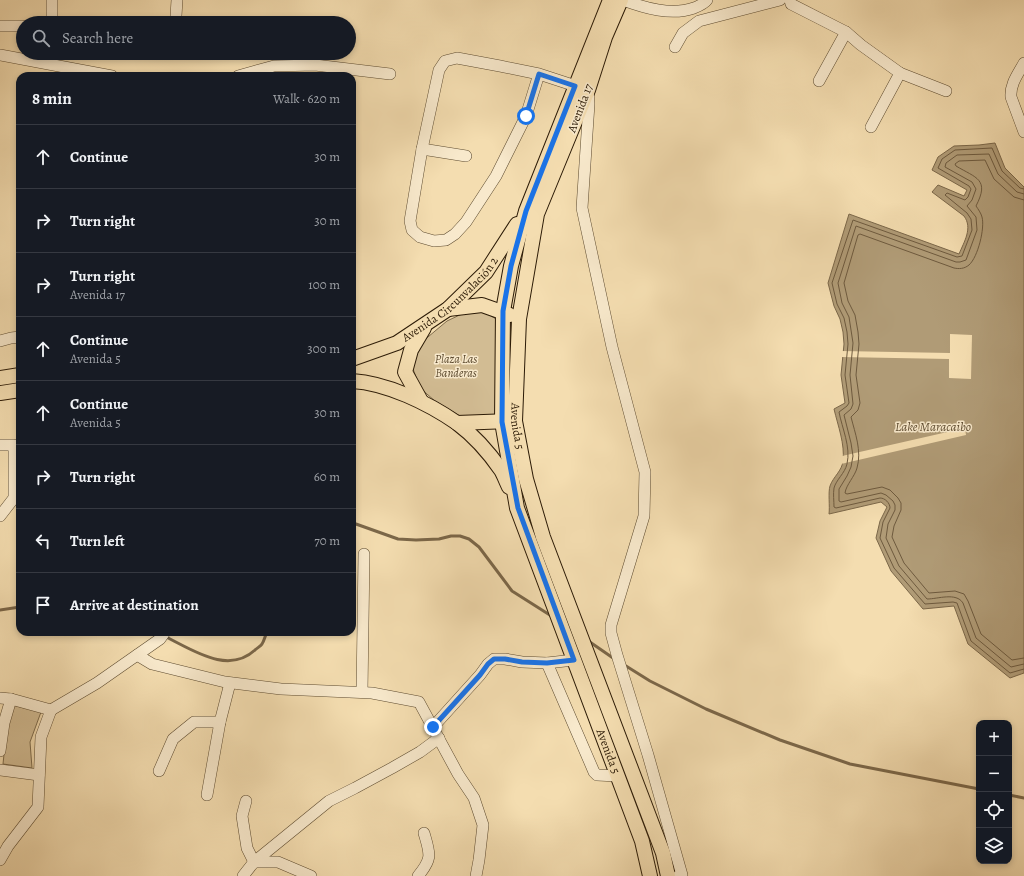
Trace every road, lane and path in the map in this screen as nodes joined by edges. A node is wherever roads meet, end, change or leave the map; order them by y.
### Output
1 (52, 0) edge
2 (177, 0) edge
3 (610, 0) edge
4 (622, 0) edge
5 (707, 0) edge
6 (780, 0) edge
7 (790, 0) edge
8 (52, 16) edge
9 (176, 16) dead end
10 (0, 26) edge
11 (16, 26) edge
12 (846, 32) junction
13 (675, 47) dead end
14 (0, 55) edge
15 (16, 56) edge
16 (57, 60) edge
17 (1024, 63) edge
18 (98, 72) edge
19 (252, 72) edge
20 (900, 73) junction
21 (390, 74) dead end
22 (539, 74) junction
23 (819, 81) dead end
24 (581, 88) junction
25 (946, 91) dead end
26 (871, 126) dead end
27 (1024, 132) edge
28 (422, 149) junction
29 (466, 156) dead end
30 (532, 213) junction
31 (448, 309) junction
32 (503, 311) junction
33 (519, 319) junction
34 (425, 325) junction
35 (16, 337) edge
36 (0, 341) edge
37 (356, 358) edge
38 (16, 376) edge
39 (0, 378) edge
40 (356, 381) edge
41 (16, 391) edge
42 (0, 393) edge
43 (420, 401) junction
44 (508, 422) junction
45 (457, 423) junction
46 (0, 445) edge
47 (518, 508) junction
48 (0, 516) edge
49 (364, 554) dead end
50 (162, 636) edge
51 (136, 655) junction
52 (574, 660) junction
53 (547, 663) junction
54 (230, 683) junction
55 (362, 692) junction
56 (6, 698) edge
57 (51, 710) junction
58 (220, 722) junction
59 (433, 727) junction
60 (439, 738) junction
61 (0, 751) edge
62 (0, 770) edge
63 (159, 770) dead end
64 (39, 775) junction
65 (617, 776) junction
66 (207, 795) dead end
67 (246, 801) dead end
68 (424, 833) dead end
69 (0, 860) edge
70 (254, 862) junction
71 (243, 876) edge
72 (311, 876) edge
73 (418, 876) edge
74 (476, 876) edge
75 (650, 876) edge
76 (668, 876) edge
77 (681, 876) edge

1 - 8 street
2 - 9 street
3 - 24 main road, Avenida 17
4 - 5 street
4 - 24 main road, Avenida 17
6 - 13 street
7 - 12 street
10 - 11 street
12 - 20 street
12 - 23 street
14 - 15 street
16 - 18 street
17 - 27 street
19 - 21 street
20 - 25 street
20 - 26 street
22 - 24 street
22 - 28 street
22 - 28 street
24 - 30 main road, Avenida 17
24 - 77 street
28 - 29 street
30 - 31 main road, Avenida Circunvalación 2
30 - 32 main road, Avenida 5
30 - 33 main road, Avenida 5
31 - 32 main road
31 - 34 main road, Avenida Circunvalación 2
32 - 33 main road
32 - 44 main road, Avenida 5
33 - 44 main road, Avenida 5
34 - 37 main road, Avenida Circunvalación 2
34 - 43 main road
35 - 36 street
38 - 39 main road
40 - 43 main road
41 - 42 main road
43 - 45 main road
44 - 45 main road
44 - 47 main road, Avenida 5
44 - 76 main road, Avenida 5
45 - 47 main road
46 - 48 street
47 - 52 main road, Avenida 5
49 - 55 street
50 - 51 street
51 - 54 street
51 - 57 street
52 - 53 street
52 - 65 main road, Avenida 5
53 - 59 street
53 - 65 street
54 - 55 street
54 - 58 street
55 - 59 street
56 - 57 street
56 - 61 street
57 - 64 street
58 - 63 street
58 - 66 street
59 - 60 street
60 - 70 street
60 - 74 street
62 - 64 street
64 - 69 street
65 - 75 main road, Avenida 5
67 - 70 street
68 - 73 street
70 - 71 street
70 - 72 street

